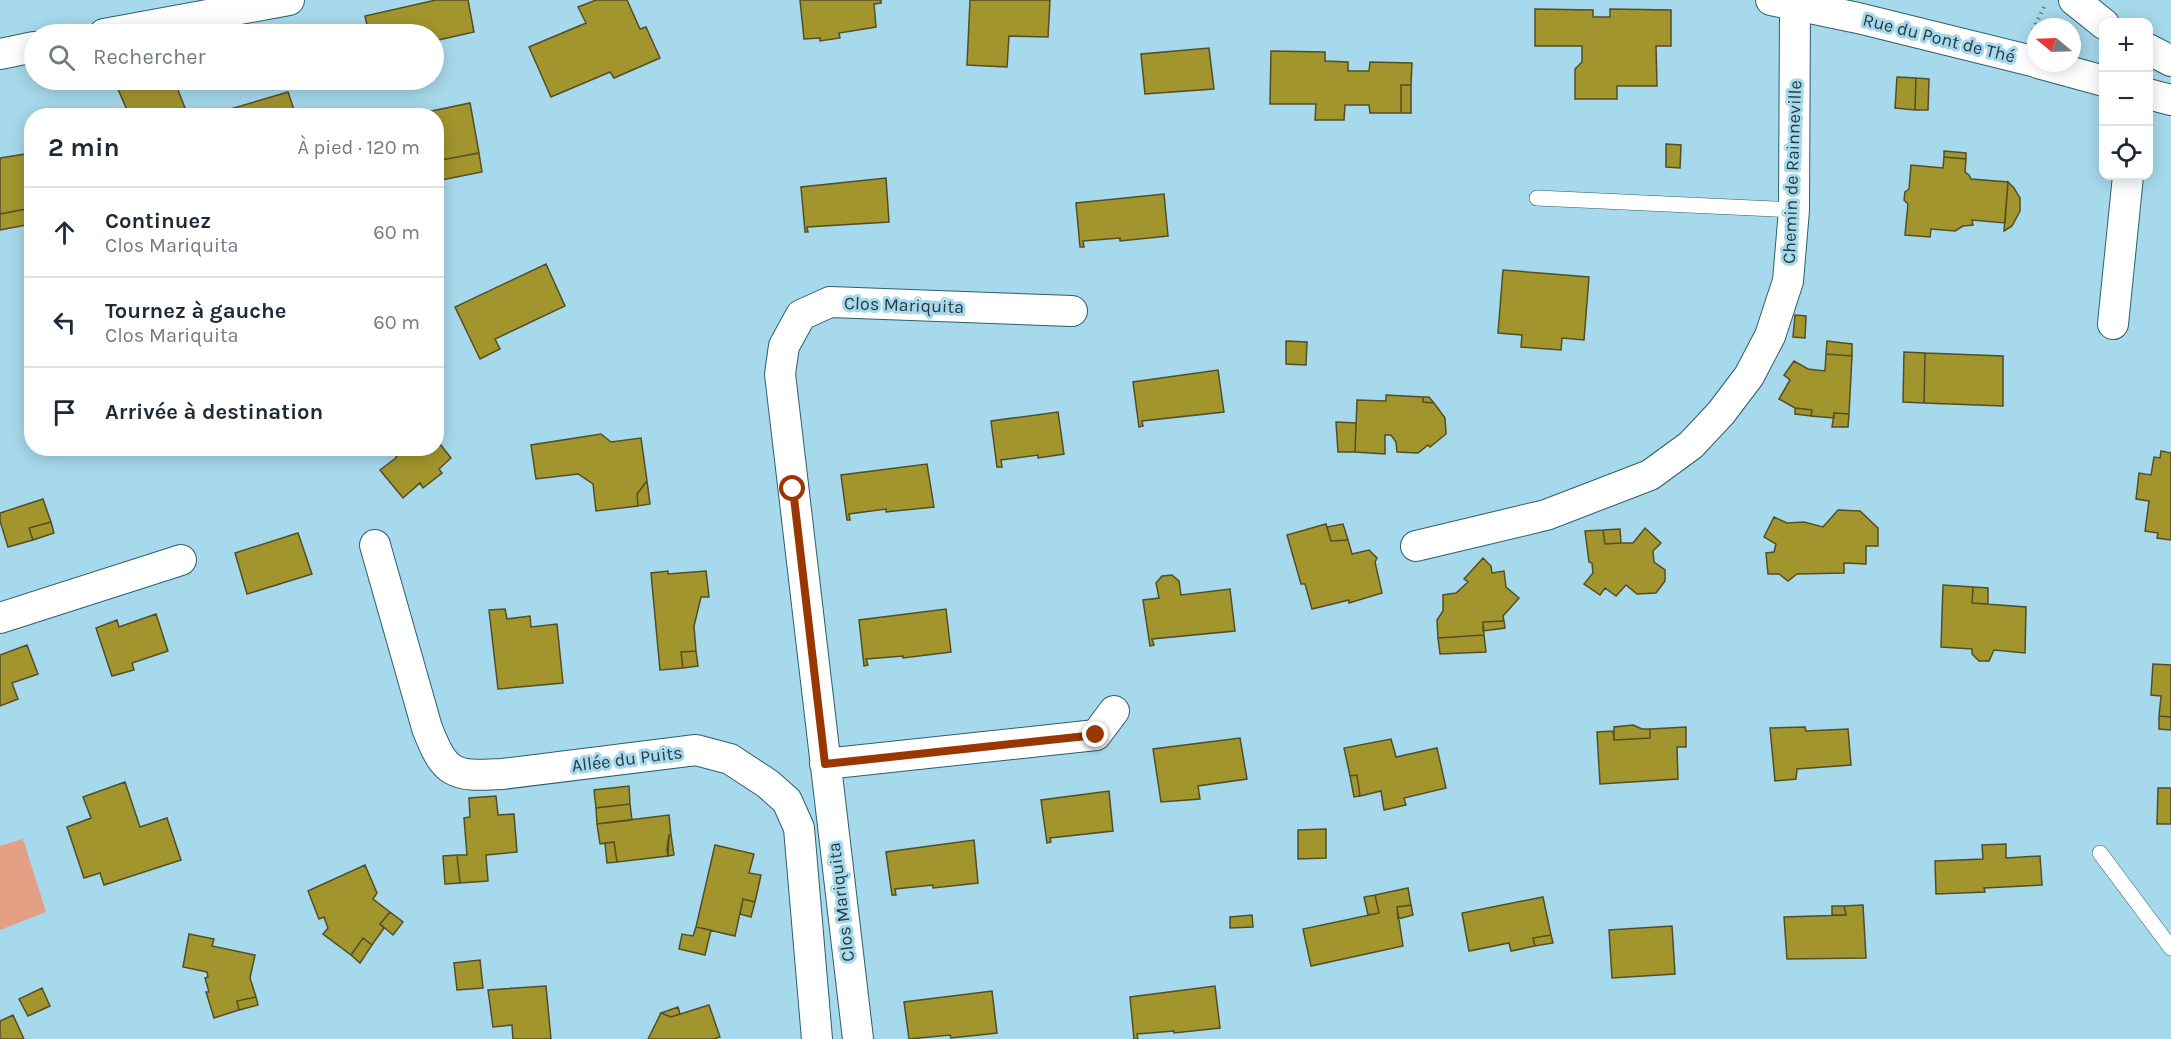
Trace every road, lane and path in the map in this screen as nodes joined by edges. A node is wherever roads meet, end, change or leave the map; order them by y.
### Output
1 (289, 0) edge
2 (2074, 0) edge
3 (1783, 2) edge
4 (2099, 21) edge
5 (158, 24) edge
6 (24, 49) edge
7 (2153, 52) edge
8 (0, 54) edge
9 (2027, 60) edge
10 (2171, 61) edge
11 (2070, 72) edge
12 (2099, 80) edge
13 (2153, 95) edge
14 (2171, 100) edge
15 (2128, 180) edge
16 (1537, 198) dead end
17 (1794, 210) junction
18 (1072, 311) dead end
19 (2113, 324) dead end
20 (375, 545) dead end
21 (1416, 546) dead end
22 (181, 560) dead end
23 (0, 618) edge
24 (1114, 711) dead end
25 (825, 764) junction
26 (2100, 853) dead end
27 (2171, 948) edge
28 (817, 1039) edge
29 (858, 1039) edge

1 - 5 street
2 - 4 street
3 - 9 street, Rue du Pont de Thé
3 - 17 street, Chemin de Rainneville
6 - 8 street
7 - 10 street
11 - 12 street, Rue du Pont de Thé
13 - 14 street
15 - 19 street
16 - 17 lane
17 - 21 street, Chemin de Rainneville
18 - 25 street, Clos Mariquita
20 - 28 street, Allée du Puits
22 - 23 street
24 - 25 street
25 - 29 street, Clos Mariquita
26 - 27 lane

